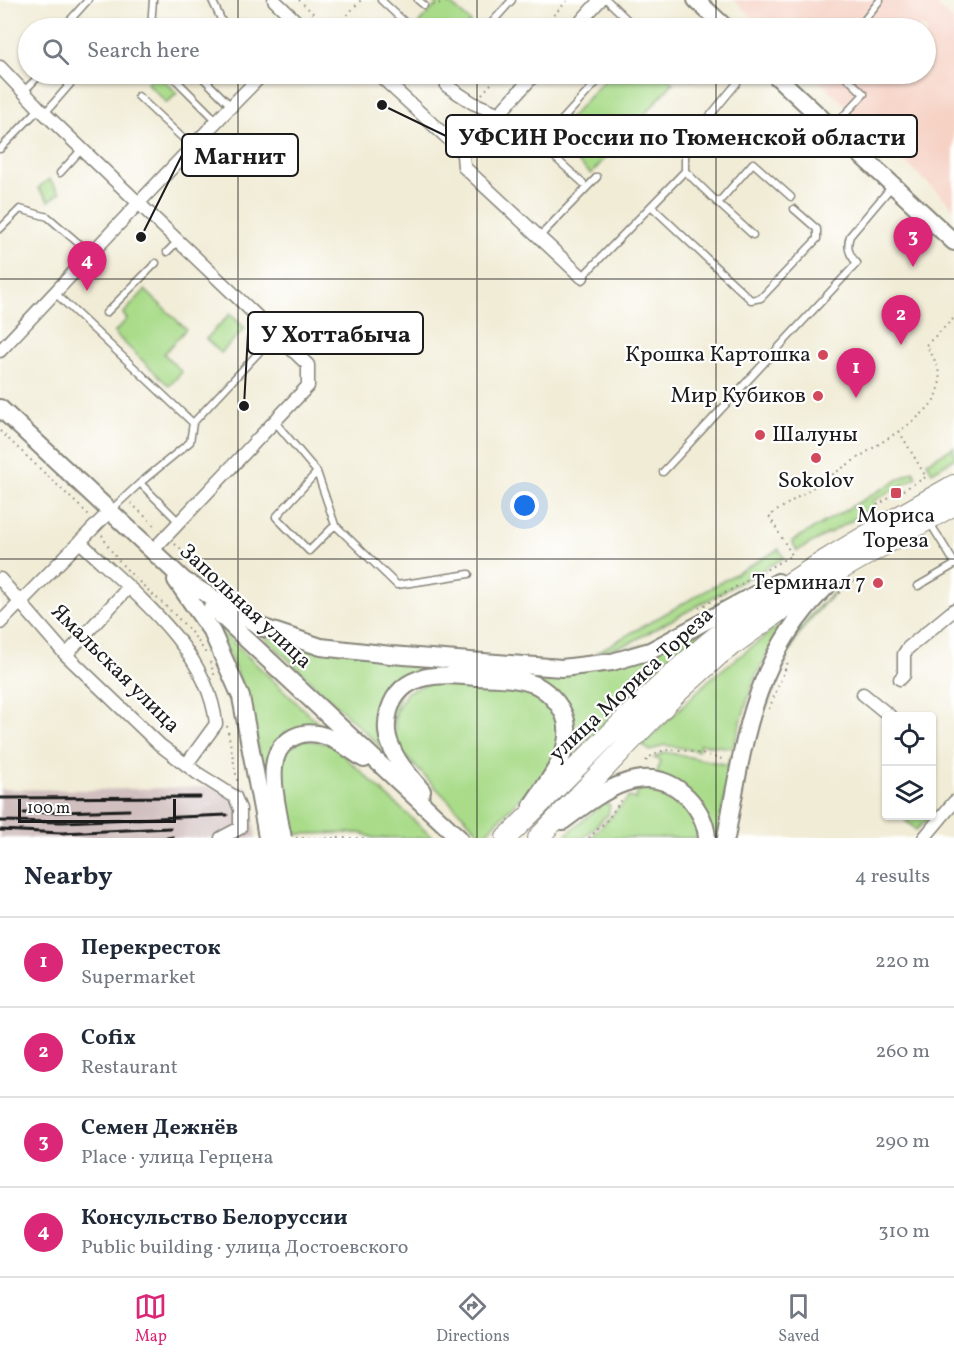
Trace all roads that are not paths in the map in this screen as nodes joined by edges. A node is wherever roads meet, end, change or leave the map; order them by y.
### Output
1 (88, 0) edge
2 (153, 0) edge
3 (212, 0) edge
4 (381, 0) edge
5 (512, 0) edge
6 (600, 0) edge
7 (607, 0) edge
8 (696, 0) edge
9 (880, 0) edge
10 (277, 1) edge
11 (72, 18) edge
12 (152, 18) edge
13 (220, 18) edge
14 (293, 18) edge
15 (400, 18) edge
16 (496, 18) edge
17 (584, 18) edge
18 (626, 18) edge
19 (715, 18) edge
20 (866, 18) edge
21 (0, 67) edge
22 (31, 84) edge
23 (69, 84) edge
24 (180, 84) edge
25 (209, 84) edge
26 (253, 84) edge
27 (389, 84) edge
28 (448, 84) edge
29 (526, 84) edge
30 (595, 84) edge
31 (736, 84) edge
32 (785, 84) edge
33 (854, 84) edge
34 (23, 92) junction
35 (138, 96) dead end
36 (231, 106) junction
37 (42, 111) junction
38 (500, 114) junction
39 (216, 120) junction
40 (832, 128) junction
41 (191, 146) junction
42 (83, 148) junction
43 (0, 149) edge
44 (463, 154) junction
45 (685, 171) junction
46 (60, 172) dead end
47 (597, 177) dead end
48 (583, 183) dead end
49 (893, 185) junction
50 (791, 197) dead end
51 (141, 203) junction
52 (718, 203) junction
53 (651, 206) junction
54 (794, 209) dead end
55 (0, 229) edge
56 (753, 235) dead end
57 (538, 238) junction
58 (179, 239) junction
59 (954, 242) edge
60 (167, 252) dead end
61 (92, 255) junction
62 (156, 263) dead end
63 (582, 277) joint
64 (55, 292) junction
65 (106, 313) dead end
66 (276, 334) junction
67 (0, 350) edge
68 (0, 408) edge
69 (275, 422) junction
70 (193, 423) junction
71 (317, 472) junction
72 (663, 472) dead end
73 (140, 483) junction
74 (954, 485) edge
75 (954, 505) edge
76 (110, 511) junction
77 (928, 520) junction
78 (179, 522) junction
79 (335, 525) junction
80 (80, 542) junction
81 (158, 556) junction
82 (850, 563) junction
83 (954, 564) edge
84 (469, 574) dead end
85 (0, 579) edge
86 (185, 581) junction
87 (918, 586) dead end
88 (128, 588) junction
89 (20, 603) junction
90 (954, 610) edge
91 (0, 624) edge
92 (66, 655) junction
93 (900, 679) dead end
94 (863, 694) dead end
95 (884, 712) edge
96 (186, 765) junction
97 (405, 786) junction
98 (954, 802) edge
99 (519, 824) edge
100 (274, 831) edge
101 (454, 832) edge
102 (542, 836) edge
103 (221, 838) edge
104 (707, 838) edge
105 (726, 838) edge
106 (924, 838) edge

1 - 11 lane
2 - 12 lane
3 - 13 lane
4 - 15 lane
5 - 16 lane
6 - 17 street
7 - 18 lane
8 - 19 street
9 - 20 lane
10 - 14 street
21 - 34 street
22 - 34 lane
23 - 37 lane
24 - 39 lane
25 - 36 lane
26 - 36 street
27 - 44 street
28 - 38 street
29 - 38 street
30 - 48 lane
31 - 45 lane
32 - 40 street
33 - 40 lane
34 - 37 street
35 - 41 lane
36 - 39 street
37 - 42 street
37 - 43 lane
38 - 44 street
39 - 41 street
40 - 49 street
41 - 51 street
42 - 46 lane
42 - 51 street
44 - 57 street
45 - 52 lane
45 - 53 lane
47 - 57 lane
49 - 59 street
49 - 72 lane
50 - 52 lane
51 - 58 street
51 - 61 street
52 - 56 lane
53 - 54 lane
53 - 63 lane
55 - 61 lane
57 - 63 street
58 - 60 lane
58 - 66 street
61 - 64 street
62 - 65 lane
64 - 67 street
64 - 70 lane
66 - 69 street
66 - 70 lane
68 - 76 street, Запольная улица
69 - 71 lane
69 - 78 street
70 - 73 lane
71 - 79 lane
71 - 79 lane
73 - 76 lane
73 - 78 lane
74 - 82 main road, улица Мориса Тореза
75 - 77 main road, улица Мориса Тореза
76 - 80 street
76 - 81 street, Запольная улица
77 - 82 main road, улица Мориса Тореза
77 - 83 lane
78 - 81 street
79 - 84 lane
80 - 88 street
80 - 89 street
81 - 86 street, Запольная улица
81 - 100 street
82 - 86 street
82 - 99 main road, улица Мориса Тореза
82 - 102 main road, улица Мориса Тореза
82 - 105 street
83 - 87 lane
85 - 89 street, Ямальская улица
86 - 97 street, Запольная улица
88 - 92 street
88 - 96 street
89 - 91 street
89 - 92 street, Ямальская улица
90 - 93 street
92 - 96 street, Ямальская улица
94 - 95 street
96 - 103 street, Ямальская улица
97 - 100 street
97 - 101 street, Запольная улица
98 - 106 street
99 - 101 street
102 - 104 street

